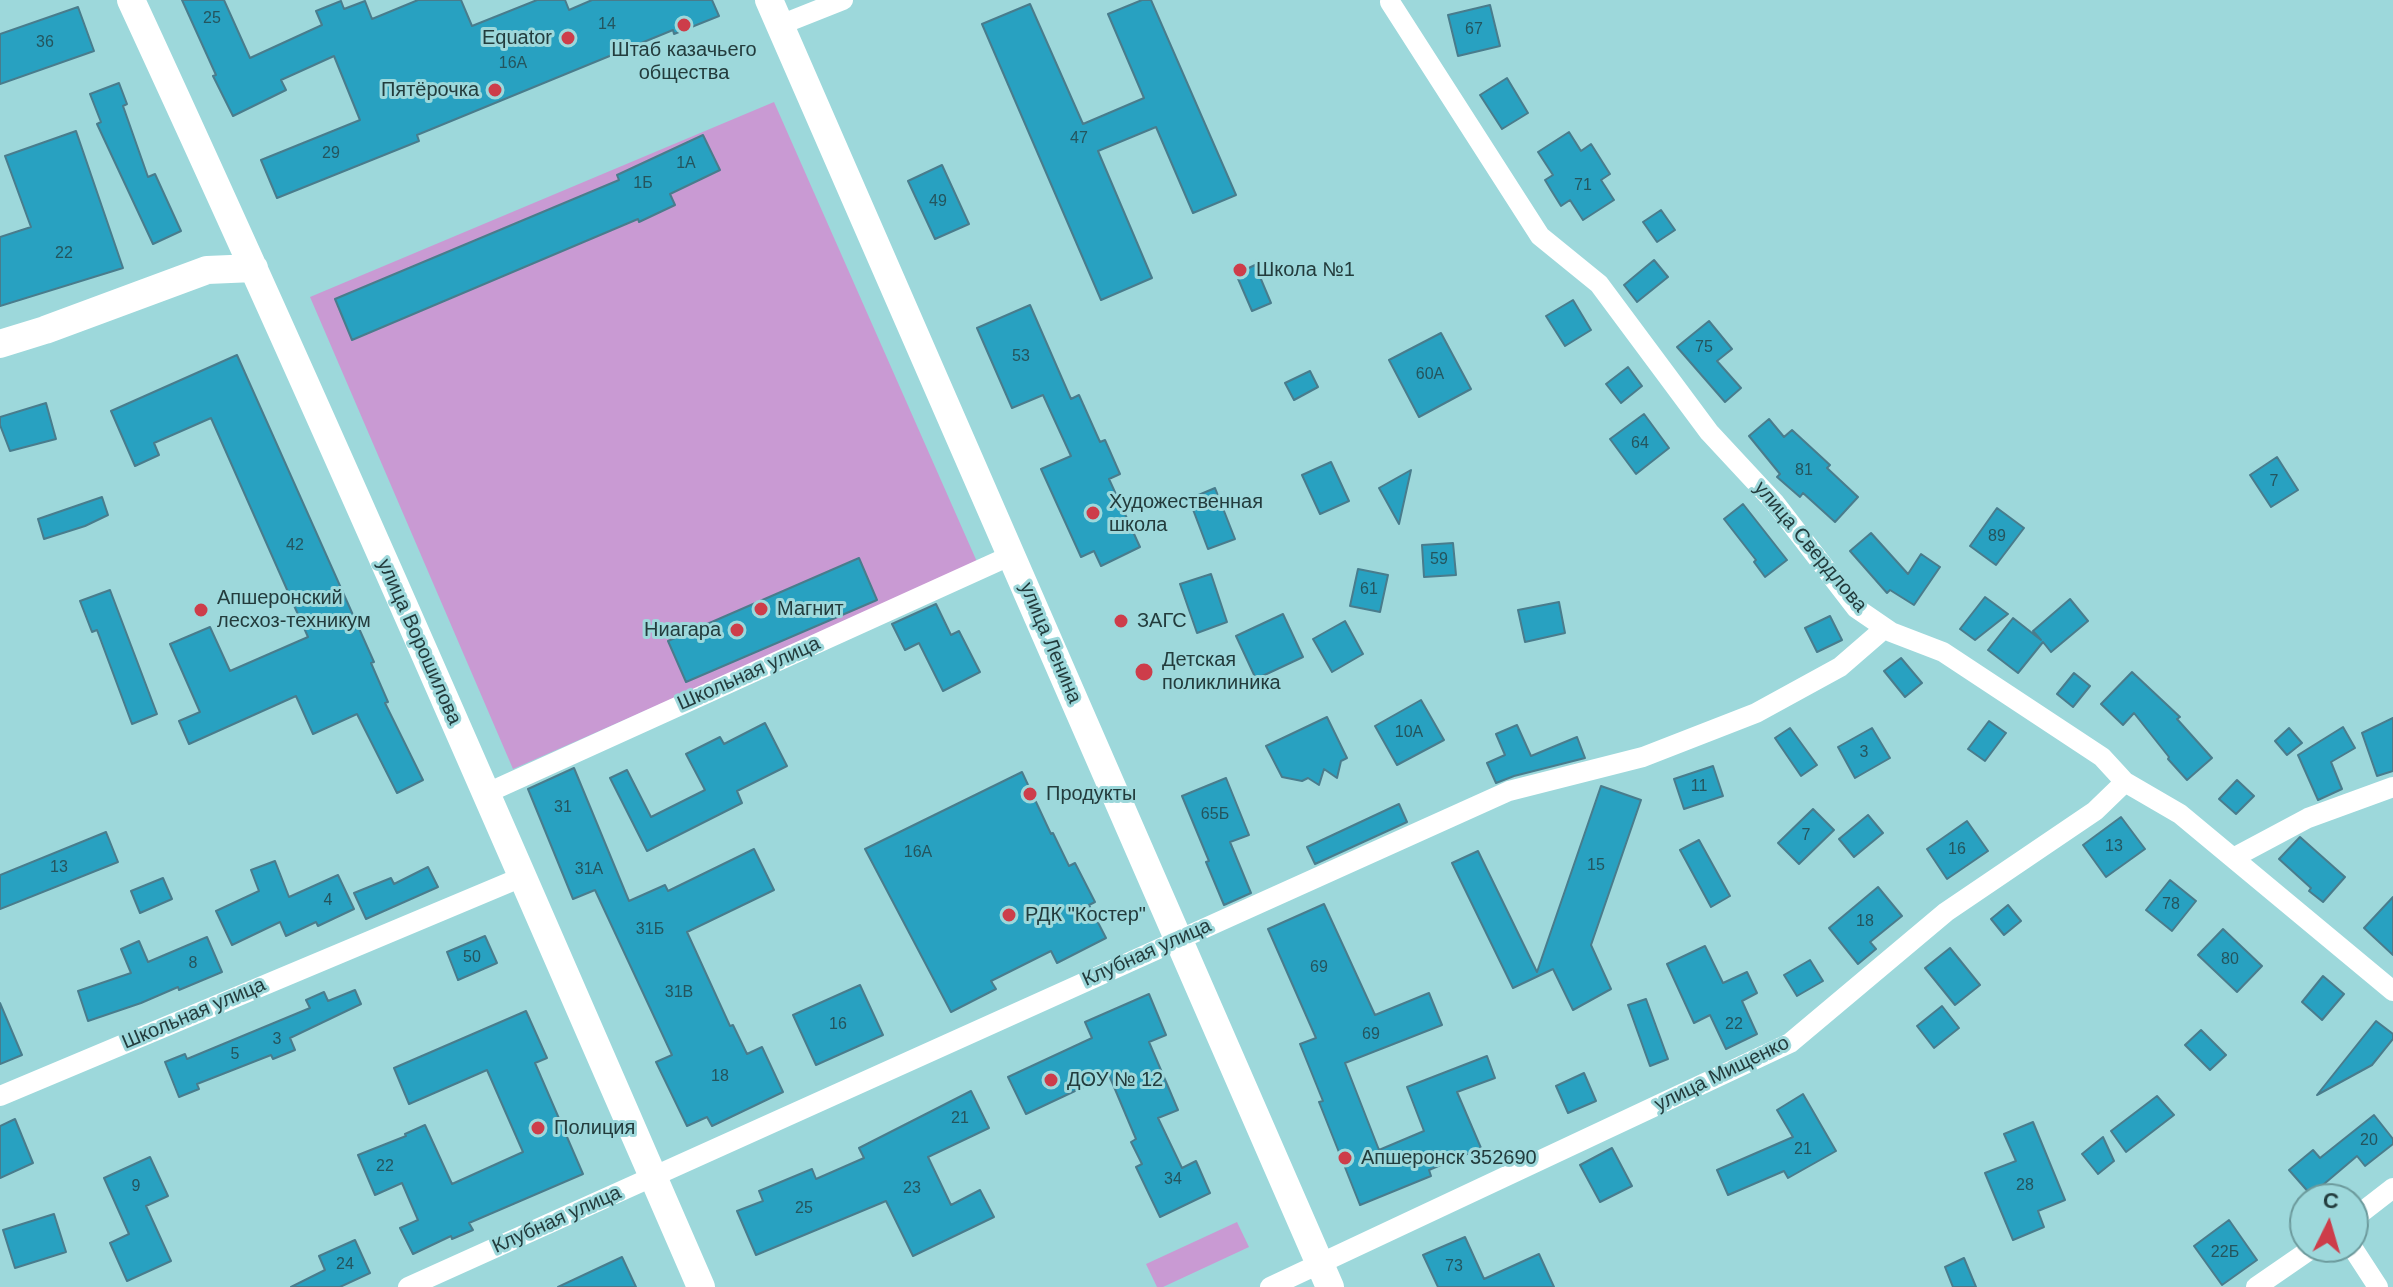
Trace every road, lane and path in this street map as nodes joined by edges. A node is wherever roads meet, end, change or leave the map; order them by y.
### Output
1 (131, 0) edge
2 (843, 0) edge
3 (1390, 2) dead end
4 (775, 13) edge
5 (254, 268) junction
6 (0, 344) edge
7 (1012, 555) junction
8 (1885, 628) junction
9 (2125, 782) junction
10 (2393, 787) edge
11 (487, 793) junction
12 (2233, 858) junction
13 (522, 877) junction
14 (1177, 939) junction
15 (2393, 991) edge
16 (0, 1096) edge
17 (653, 1177) junction
18 (2393, 1188) edge
19 (2369, 1207) edge
20 (2291, 1263) edge
21 (2362, 1263) edge
22 (1325, 1275) edge
23 (408, 1287) edge
24 (701, 1287) edge
25 (1270, 1287) edge
26 (2256, 1287) edge
27 (2378, 1287) edge

1 - 5 main road, улица Ворошилова
2 - 4 street
3 - 8 street, улица Свердлова
4 - 7 main road, улица Ленина
5 - 6 main road
5 - 11 main road, улица Ворошилова
7 - 11 street, Школьная улица
7 - 14 main road, улица Ленина
8 - 9 street, улица Свердлова
8 - 14 street, Клубная улица
9 - 12 street, улица Свердлова
9 - 22 street, улица Мищенко
10 - 12 street
11 - 13 main road, улица Ворошилова
12 - 15 street, улица Свердлова
13 - 16 street, Школьная улица
13 - 17 main road, улица Ворошилова
14 - 17 street, Клубная улица
14 - 22 main road, улица Ленина
17 - 23 street, Клубная улица
17 - 24 main road, улица Ворошилова
18 - 19 street
20 - 26 street
21 - 27 street
22 - 25 street, улица Мищенко

